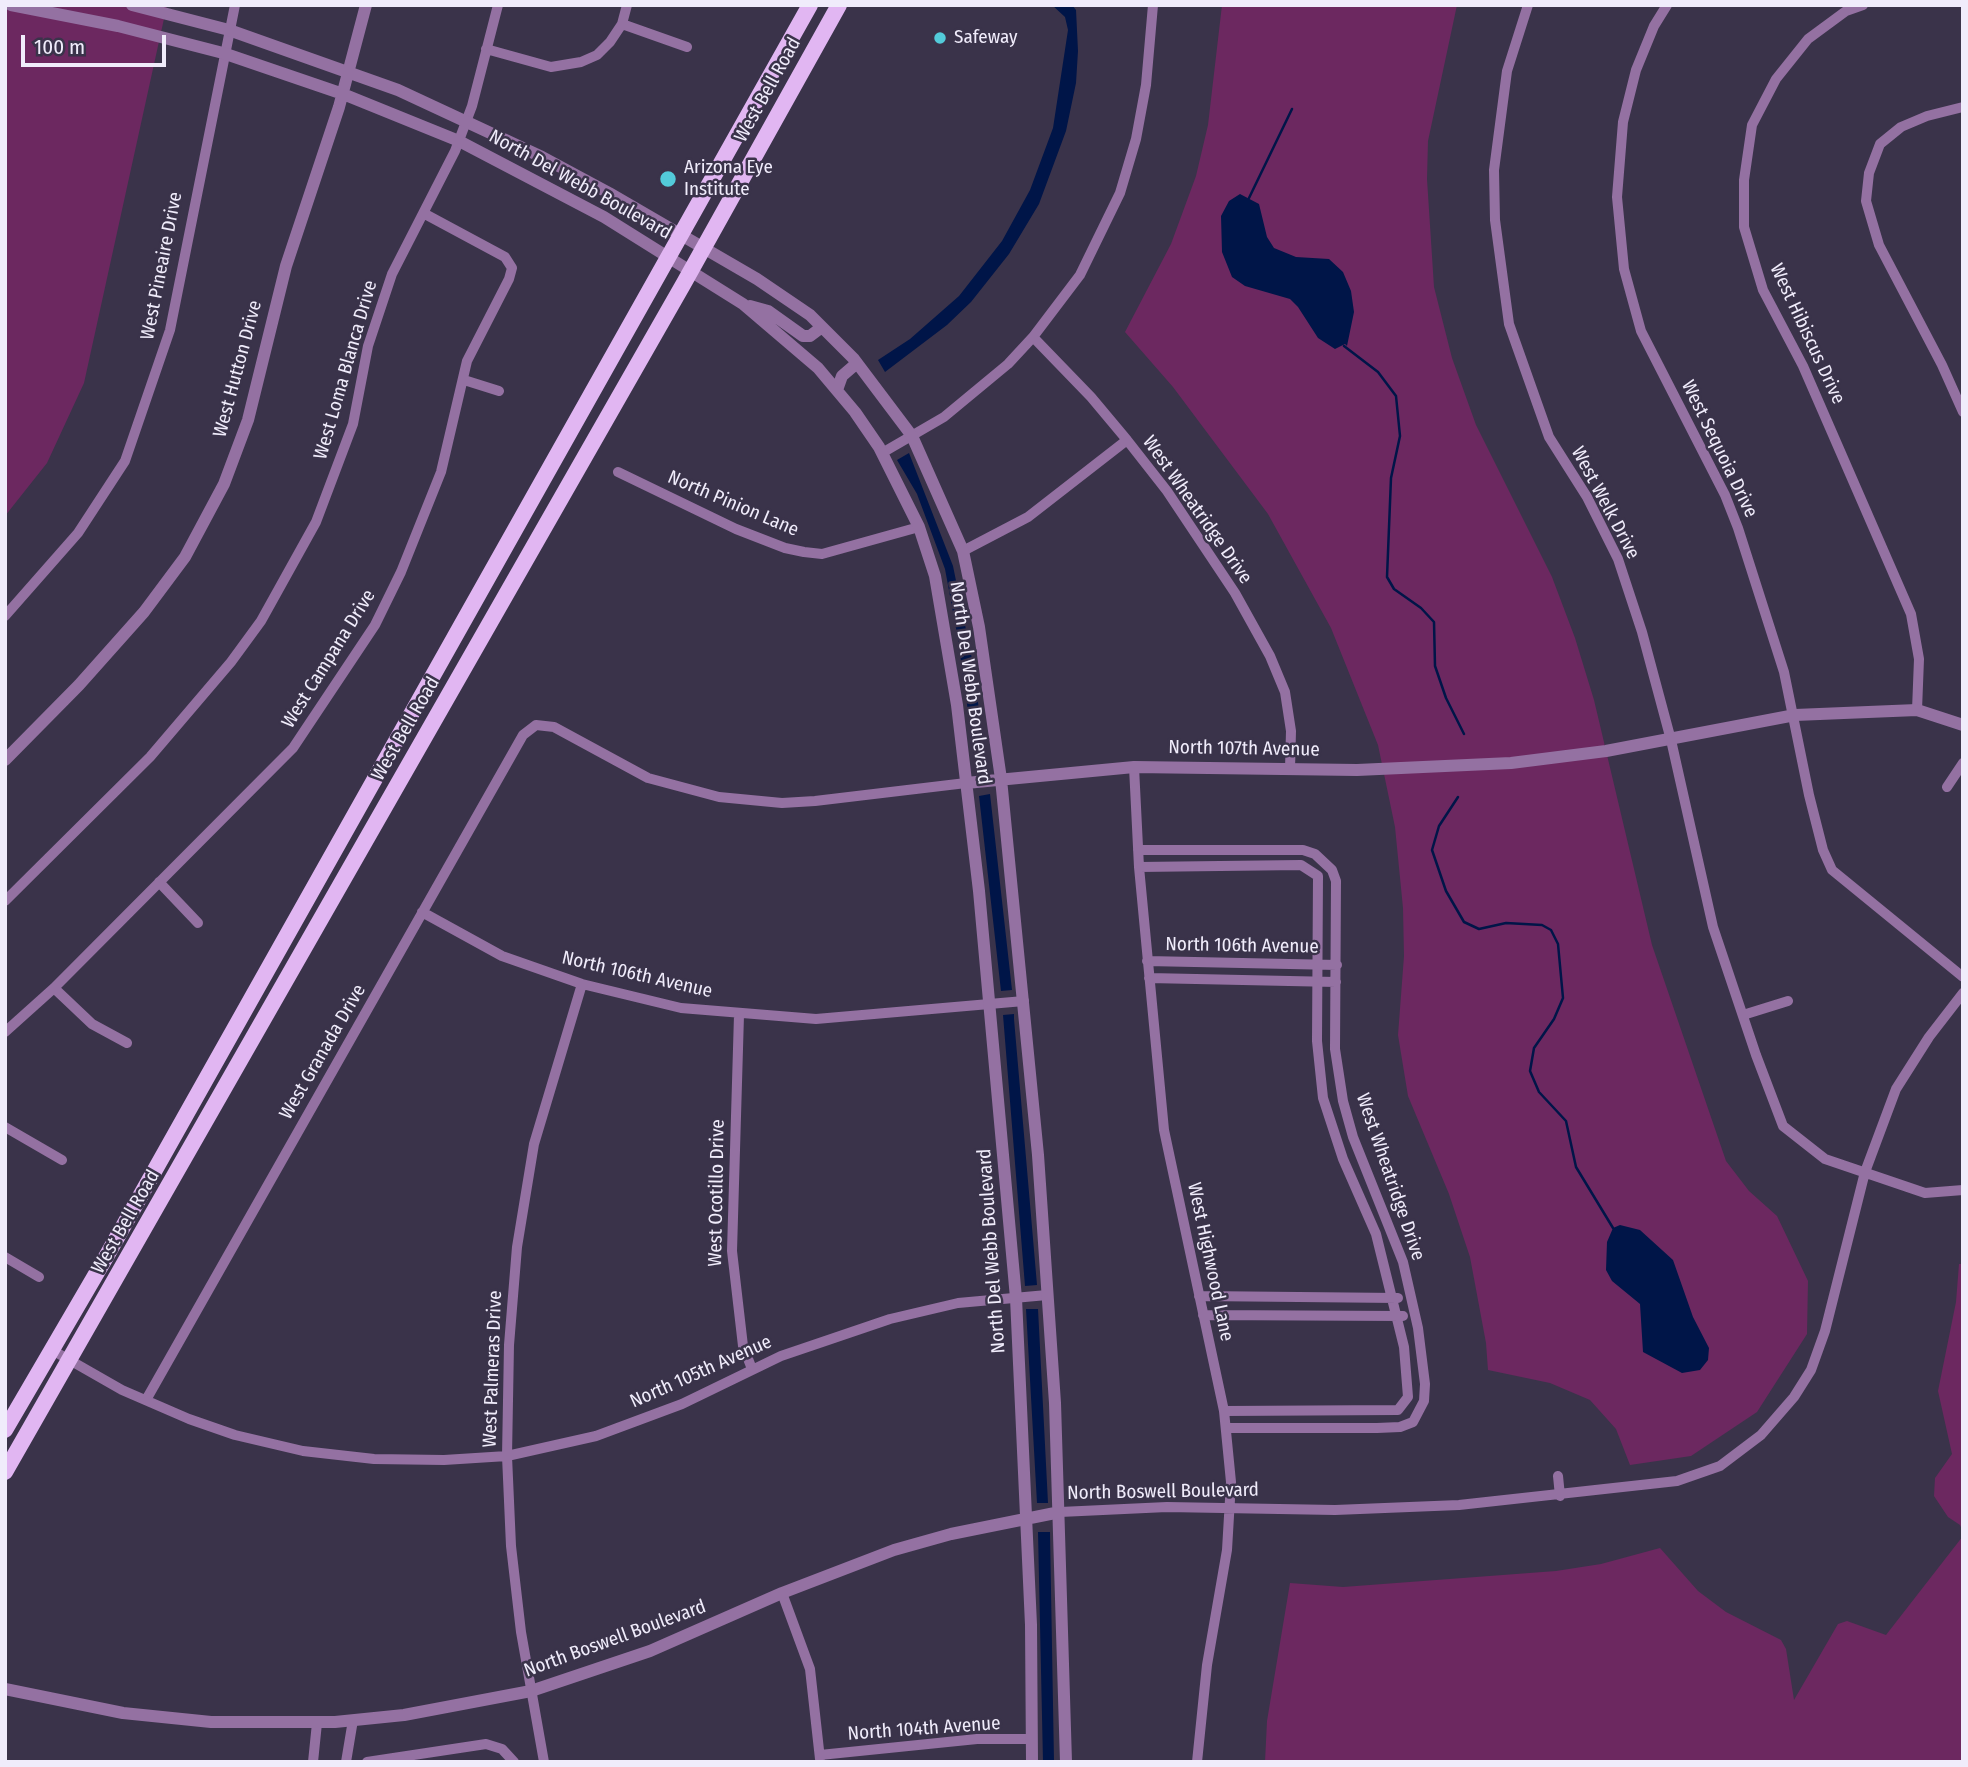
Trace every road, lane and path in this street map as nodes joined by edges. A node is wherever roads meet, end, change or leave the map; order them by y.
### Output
1 (11, 5) edge
2 (132, 5) edge
3 (235, 5) edge
4 (366, 5) edge
5 (498, 5) edge
6 (627, 5) edge
7 (813, 5) edge
8 (1153, 5) edge
9 (1528, 5) edge
10 (1667, 5) edge
11 (1863, 5) edge
12 (836, 10) edge
13 (622, 24) junction
14 (229, 30) junction
15 (687, 47) dead end
16 (486, 49) junction
17 (223, 53) junction
18 (350, 71) junction
19 (343, 94) junction
20 (1963, 107) edge
21 (467, 120) junction
22 (458, 141) junction
23 (425, 214) junction
24 (680, 233) junction
25 (703, 248) junction
26 (668, 255) junction
27 (690, 272) junction
28 (743, 304) junction
29 (822, 327) junction
30 (1034, 337) junction
31 (858, 363) junction
32 (464, 380) junction
33 (837, 390) junction
34 (499, 391) dead end
35 (1963, 412) edge
36 (912, 436) junction
37 (1127, 440) junction
38 (882, 453) junction
39 (618, 472) dead end
40 (919, 527) junction
41 (963, 551) junction
42 (5, 616) edge
43 (1917, 710) junction
44 (1795, 715) junction
45 (536, 724) joint
46 (1963, 725) edge
47 (1671, 740) junction
48 (5, 760) edge
49 (1963, 762) edge
50 (1134, 767) junction
51 (1290, 769) junction
52 (1001, 779) junction
53 (966, 783) junction
54 (1947, 787) dead end
55 (1138, 850) junction
56 (1139, 867) junction
57 (159, 883) junction
58 (5, 901) edge
59 (422, 912) junction
60 (198, 923) dead end
61 (1147, 961) junction
62 (1319, 964) junction
63 (1337, 965) junction
64 (1963, 977) edge
65 (1149, 978) junction
66 (1318, 981) junction
67 (1336, 982) junction
68 (582, 984) junction
69 (54, 988) junction
70 (1963, 993) edge
71 (1024, 1001) junction
72 (1788, 1001) dead end
73 (991, 1003) junction
74 (739, 1015) junction
75 (1743, 1015) junction
76 (5, 1032) edge
77 (127, 1043) dead end
78 (5, 1127) edge
79 (62, 1160) dead end
80 (1865, 1172) junction
81 (1963, 1189) edge
82 (5, 1257) edge
83 (39, 1277) dead end
84 (1047, 1295) junction
85 (1199, 1296) junction
86 (1016, 1298) junction
87 (1394, 1298) junction
88 (1411, 1299) junction
89 (1203, 1315) junction
90 (1415, 1315) junction
91 (1398, 1316) junction
92 (52, 1350) junction
93 (71, 1361) junction
94 (752, 1369) junction
95 (146, 1400) junction
96 (1224, 1411) junction
97 (1226, 1428) junction
98 (5, 1430) edge
99 (507, 1456) junction
100 (5, 1472) edge
101 (1558, 1476) dead end
102 (1560, 1496) junction
103 (1231, 1508) junction
104 (1060, 1513) junction
105 (1027, 1518) junction
106 (782, 1593) junction
107 (5, 1689) edge
108 (531, 1691) junction
109 (353, 1720) junction
110 (317, 1723) junction
111 (1031, 1739) junction
112 (820, 1758) edge
113 (313, 1762) edge
114 (346, 1762) edge
115 (367, 1762) edge
116 (514, 1762) edge
117 (544, 1762) edge
118 (1032, 1762) edge
119 (1066, 1762) edge
120 (1197, 1762) edge

1 - 17 street, North Del Webb Boulevard
2 - 14 street, North Del Webb Boulevard
3 - 14 street, West Pineaire Drive
4 - 18 street, West Hutton Drive
5 - 16 street, West Loma Blanca Drive
6 - 13 street
7 - 12 main road
7 - 24 main road, West Bell Road
8 - 30 street
9 - 47 street, West Welk Drive
10 - 44 street, West Sequoia Drive
11 - 43 street, West Hibiscus Drive
12 - 25 main road, West Bell Road
13 - 15 street
13 - 16 street
14 - 17 street, West Pineaire Drive
14 - 18 street, North Del Webb Boulevard
16 - 21 street, West Loma Blanca Drive
17 - 19 street, North Del Webb Boulevard
17 - 42 street, West Pineaire Drive
18 - 19 street, West Hutton Drive
18 - 21 street, North Del Webb Boulevard
19 - 22 street, North Del Webb Boulevard
19 - 48 street, West Hutton Drive
20 - 35 street
21 - 22 street, West Loma Blanca Drive
21 - 24 street, North Del Webb Boulevard
22 - 23 street, West Loma Blanca Drive
22 - 26 street, North Del Webb Boulevard
23 - 32 street, West Campana Drive
23 - 58 street, West Loma Blanca Drive
24 - 25 street, North Del Webb Boulevard
24 - 26 main road, West Bell Road
25 - 27 main road, West Bell Road
25 - 29 street, North Del Webb Boulevard
26 - 27 street, North Del Webb Boulevard
26 - 92 main road, West Bell Road
27 - 28 street, North Del Webb Boulevard
27 - 93 main road, West Bell Road
28 - 29 street
28 - 33 street, North Del Webb Boulevard
29 - 31 street, North Del Webb Boulevard
30 - 36 street
30 - 37 street, West Wheatridge Drive
31 - 33 street
31 - 36 street, North Del Webb Boulevard
32 - 34 street
32 - 57 street, West Campana Drive
33 - 38 street, North Del Webb Boulevard
36 - 38 street
36 - 41 street, North Del Webb Boulevard
37 - 41 street
37 - 51 street, West Wheatridge Drive
38 - 40 street, North Del Webb Boulevard
39 - 40 street, North Pinion Lane
40 - 53 street, North Del Webb Boulevard
41 - 52 street, North Del Webb Boulevard
43 - 44 street, North 107th Avenue
43 - 46 street, North 107th Avenue
44 - 47 street, North 107th Avenue
44 - 64 street, West Sequoia Drive
45 - 53 street, North 107th Avenue
45 - 59 street, West Granada Drive
47 - 51 street, North 107th Avenue
47 - 75 street, West Welk Drive
49 - 54 street
50 - 51 street, North 107th Avenue
50 - 52 street, North 107th Avenue
50 - 55 street, West Highwood Lane
52 - 53 street, North 107th Avenue
52 - 71 street, North Del Webb Boulevard
53 - 73 street, North Del Webb Boulevard
55 - 56 street, West Highwood Lane
55 - 63 street, West Wheatridge Drive
56 - 61 street, West Highwood Lane
56 - 62 street, West Wheatridge Drive
57 - 60 street
57 - 69 street, West Campana Drive
59 - 68 street, North 106th Avenue
59 - 95 street, West Granada Drive
61 - 62 street, North 106th Avenue
61 - 65 street, West Highwood Lane
62 - 63 street, North 106th Avenue
62 - 66 street, West Wheatridge Drive
63 - 67 street, West Wheatridge Drive
65 - 66 street, North 106th Avenue
65 - 85 street, West Highwood Lane
66 - 67 street, North 106th Avenue
66 - 87 street, West Wheatridge Drive
67 - 88 street, West Wheatridge Drive
68 - 74 street, North 106th Avenue
68 - 99 street, West Palmeras Drive
69 - 76 street, West Campana Drive
69 - 77 street
70 - 80 street, North Boswell Boulevard
71 - 73 street, North 106th Avenue
71 - 84 street, North Del Webb Boulevard
72 - 75 street
73 - 74 street, North 106th Avenue
73 - 86 street, North Del Webb Boulevard
74 - 94 street, West Ocotillo Drive
75 - 80 street, West Welk Drive
78 - 79 street
80 - 81 street, West Welk Drive
80 - 102 street, North Boswell Boulevard
82 - 83 street
84 - 86 street, North 105th Avenue
84 - 104 street, North Del Webb Boulevard
85 - 87 street
85 - 89 street, West Highwood Lane
86 - 94 street, North 105th Avenue
86 - 105 street, North Del Webb Boulevard
87 - 88 street
87 - 91 street, West Wheatridge Drive
88 - 90 street, West Wheatridge Drive
89 - 91 street
89 - 96 street, West Highwood Lane
90 - 91 street
90 - 97 street, West Wheatridge Drive
91 - 96 street, West Wheatridge Drive
92 - 93 street, North 105th Avenue
92 - 98 main road, West Bell Road
93 - 95 street, North 105th Avenue
93 - 100 main road, West Bell Road
94 - 99 street, North 105th Avenue
95 - 99 street, North 105th Avenue
96 - 97 street, West Highwood Lane
97 - 103 street, West Highwood Lane
99 - 108 street, West Palmeras Drive
101 - 102 street
102 - 103 street, North Boswell Boulevard
103 - 104 street, North Boswell Boulevard
103 - 120 street, West Highwood Lane
104 - 105 street, North Boswell Boulevard
104 - 119 street, North Del Webb Boulevard
105 - 106 street, North Boswell Boulevard
105 - 111 street, North Del Webb Boulevard
106 - 108 street, North Boswell Boulevard
106 - 112 street
107 - 110 street, North Boswell Boulevard
108 - 109 street, North Boswell Boulevard
108 - 117 street, West Palmeras Drive
109 - 110 street, North Boswell Boulevard
109 - 114 street
110 - 113 street
111 - 112 street, North 104th Avenue
111 - 118 street, North Del Webb Boulevard
115 - 116 street

